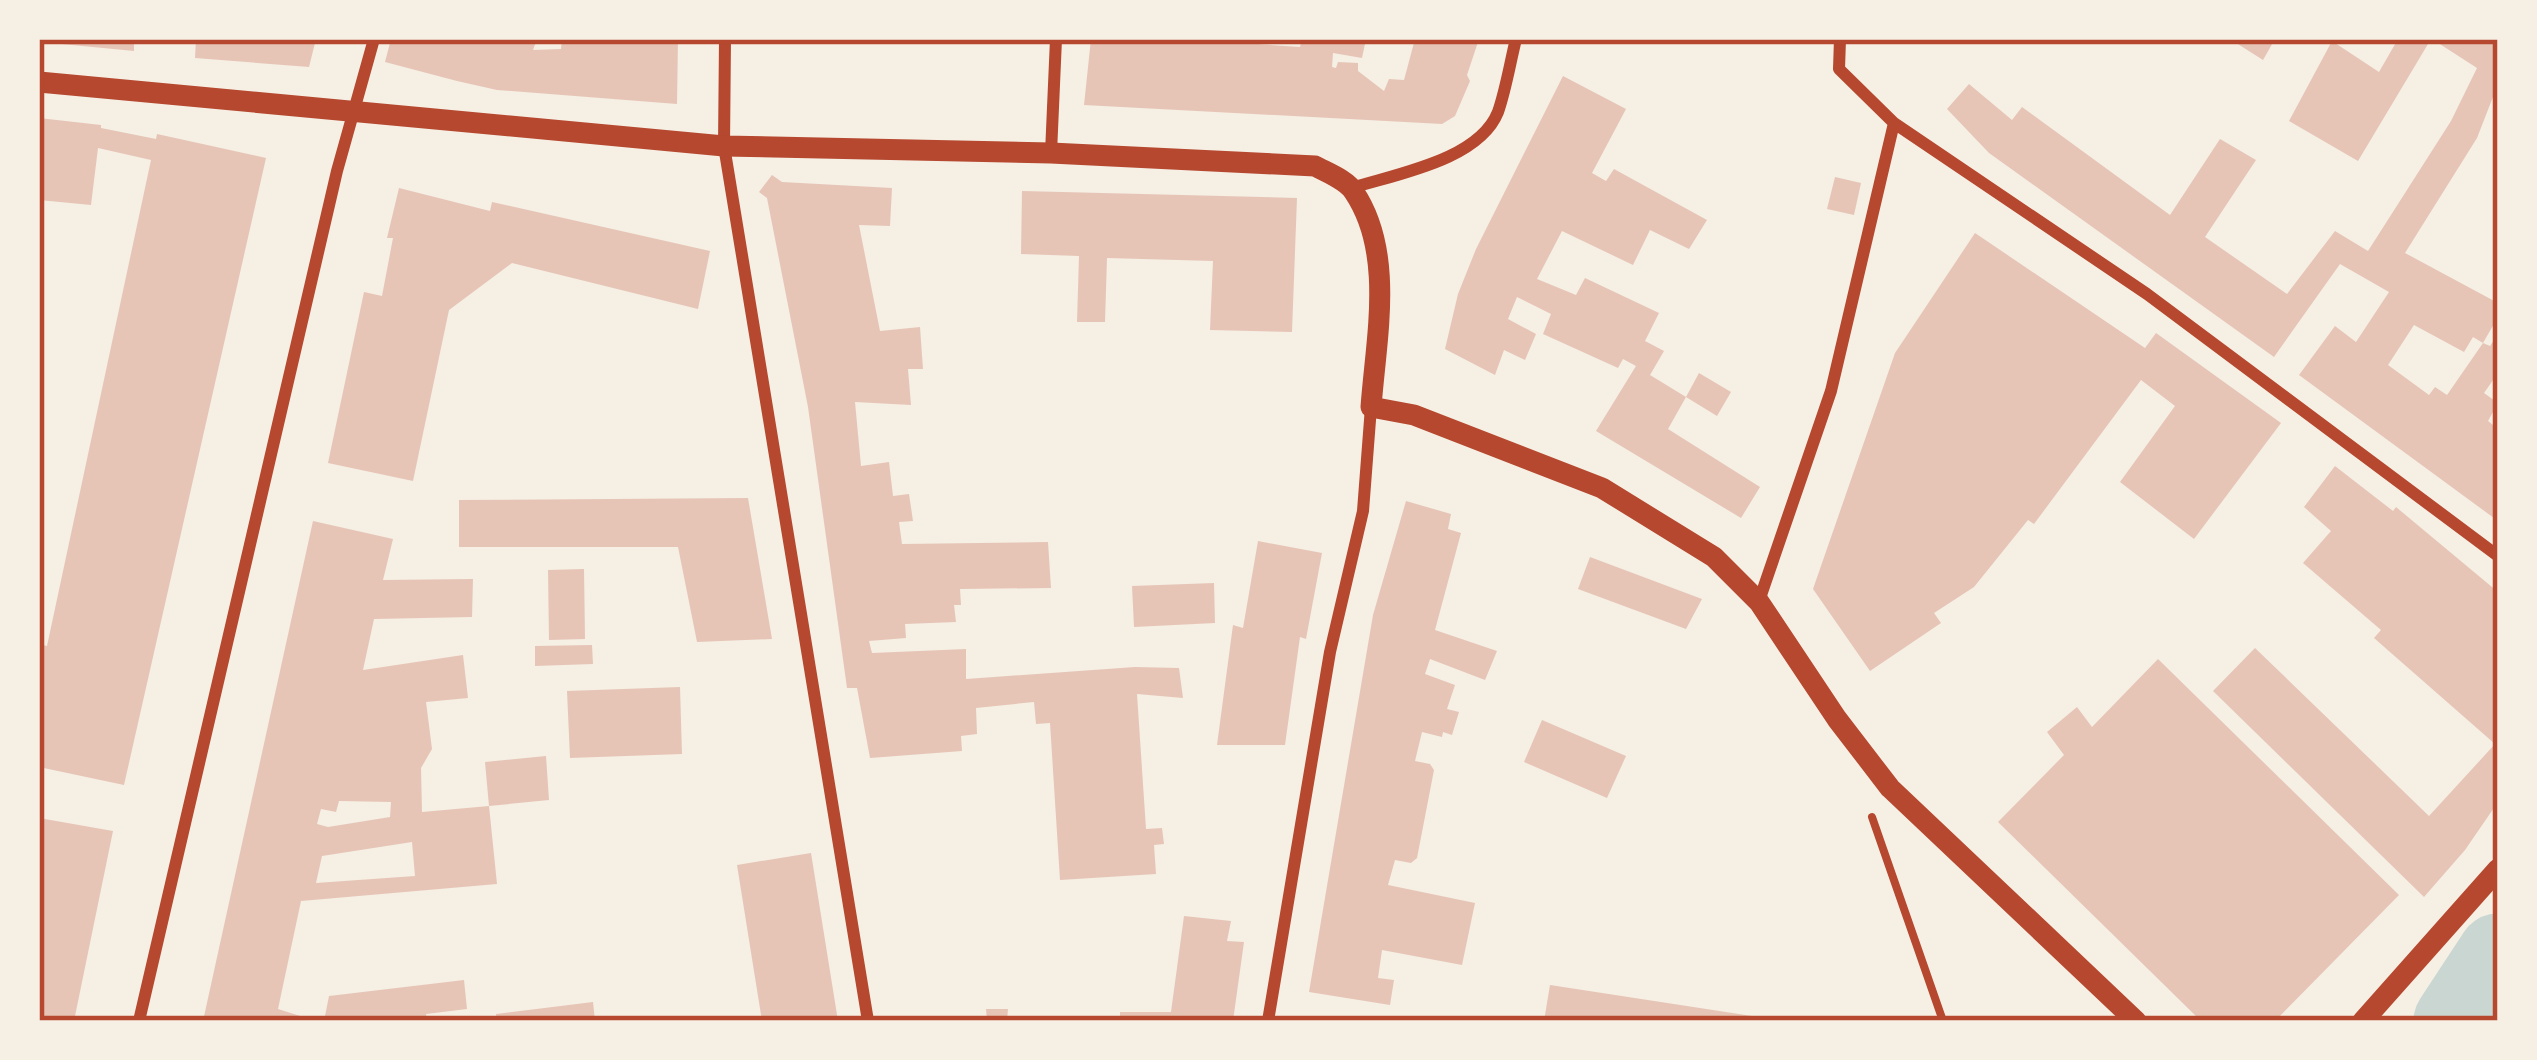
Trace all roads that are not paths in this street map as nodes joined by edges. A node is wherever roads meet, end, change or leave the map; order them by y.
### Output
1 (374, 39) edge
2 (725, 39) edge
3 (1056, 39) edge
4 (1516, 39) edge
5 (1840, 39) edge
6 (39, 82) edge
7 (355, 114) junction
8 (1894, 123) junction
9 (724, 146) junction
10 (1052, 153) junction
11 (1352, 188) junction
12 (1372, 406) junction
13 (2498, 556) edge
14 (1759, 602) junction
15 (2498, 869) edge
16 (140, 1021) edge
17 (868, 1021) edge
18 (1268, 1021) edge
19 (2136, 1021) edge
20 (2363, 1021) edge

1 - 7 street
2 - 9 street
3 - 10 street
4 - 11 street
5 - 8 street
6 - 7 street
7 - 9 street
7 - 16 street
8 - 13 street
8 - 14 street
9 - 10 street
9 - 17 street
10 - 11 street
11 - 12 street
12 - 14 street
12 - 18 street
14 - 19 street
15 - 20 street

